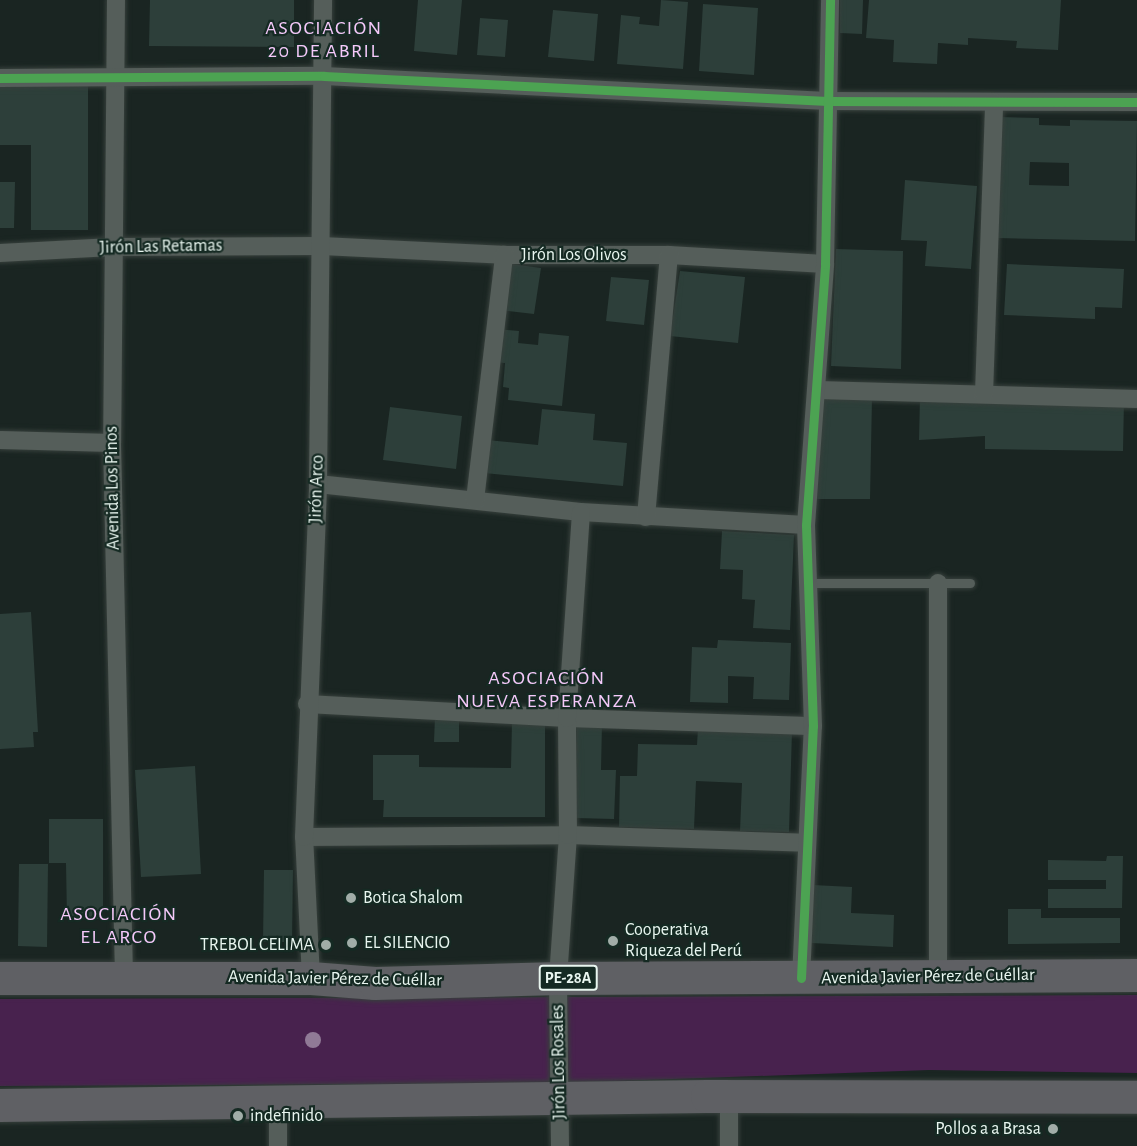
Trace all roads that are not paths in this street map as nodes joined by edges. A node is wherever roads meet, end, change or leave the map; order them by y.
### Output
1 (116, 0) edge
2 (323, 0) edge
3 (830, 0) edge
4 (118, 76) junction
5 (324, 76) junction
6 (0, 78) edge
7 (827, 101) junction
8 (994, 102) junction
9 (1137, 102) edge
10 (322, 246) junction
11 (112, 247) junction
12 (0, 253) edge
13 (504, 255) junction
14 (669, 255) junction
15 (825, 264) junction
16 (818, 390) junction
17 (984, 394) junction
18 (1137, 399) edge
19 (0, 440) edge
20 (112, 443) junction
21 (318, 484) junction
22 (475, 500) junction
23 (581, 512) junction
24 (646, 517) junction
25 (806, 525) junction
26 (808, 583) junction
27 (938, 583) junction
28 (970, 584) dead end
29 (307, 704) junction
30 (567, 718) junction
31 (813, 726) junction
32 (568, 835) junction
33 (304, 837) junction
34 (805, 843) junction
35 (1137, 975) edge
36 (938, 976) junction
37 (124, 977) junction
38 (0, 978) edge
39 (311, 978) junction
40 (558, 978) junction
41 (801, 978) junction
42 (1137, 1097) edge
43 (729, 1098) junction
44 (560, 1100) junction
45 (278, 1102) junction
46 (0, 1105) edge
47 (278, 1146) edge
48 (560, 1146) edge
49 (729, 1146) edge

1 - 4 street, Avenida Los Pinos
2 - 5 street, Jirón Arco
3 - 7 street
4 - 5 street
4 - 6 street
4 - 11 street, Avenida Los Pinos
5 - 7 street
5 - 10 street, Jirón Arco
7 - 8 street
7 - 15 street
8 - 9 street
8 - 17 street
10 - 11 street, Jirón Las Retamas
10 - 13 street, Jirón Los Olivos
10 - 21 street, Jirón Arco
11 - 12 street, Jirón Las Retamas
11 - 20 street, Avenida Los Pinos
13 - 14 street, Jirón Los Olivos
13 - 22 street
14 - 15 street, Jirón Los Olivos
14 - 24 street
15 - 16 street
16 - 17 street
16 - 25 street
17 - 18 street
19 - 20 street
20 - 37 street, Avenida Los Pinos
21 - 22 street
21 - 29 street, Jirón Arco
22 - 23 street
23 - 24 street
23 - 30 street, Jirón Los Rosales
24 - 25 street
25 - 26 street
26 - 27 lane
26 - 31 street
27 - 28 lane
27 - 36 street
29 - 30 street
29 - 33 street, Jirón Arco
30 - 31 street
30 - 32 street, Jirón Los Rosales
31 - 34 street
32 - 33 street
32 - 34 street
32 - 40 street, Jirón Los Rosales
33 - 39 street, Jirón Arco
34 - 41 street
35 - 36 highway, Avenida Javier Pérez de Cuéllar / PE-28A
36 - 41 highway, Avenida Javier Pérez de Cuéllar / PE-28A
37 - 38 highway, Avenida Javier Pérez de Cuéllar / PE-28A
37 - 39 highway, Avenida Javier Pérez de Cuéllar / PE-28A
39 - 40 highway, Avenida Javier Pérez de Cuéllar / PE-28A
40 - 41 highway, Avenida Javier Pérez de Cuéllar / PE-28A
40 - 44 street, Jirón Los Rosales
42 - 43 highway
43 - 44 highway
43 - 49 street
44 - 45 highway
44 - 48 street, Jirón Los Rosales
45 - 46 highway
45 - 47 street

